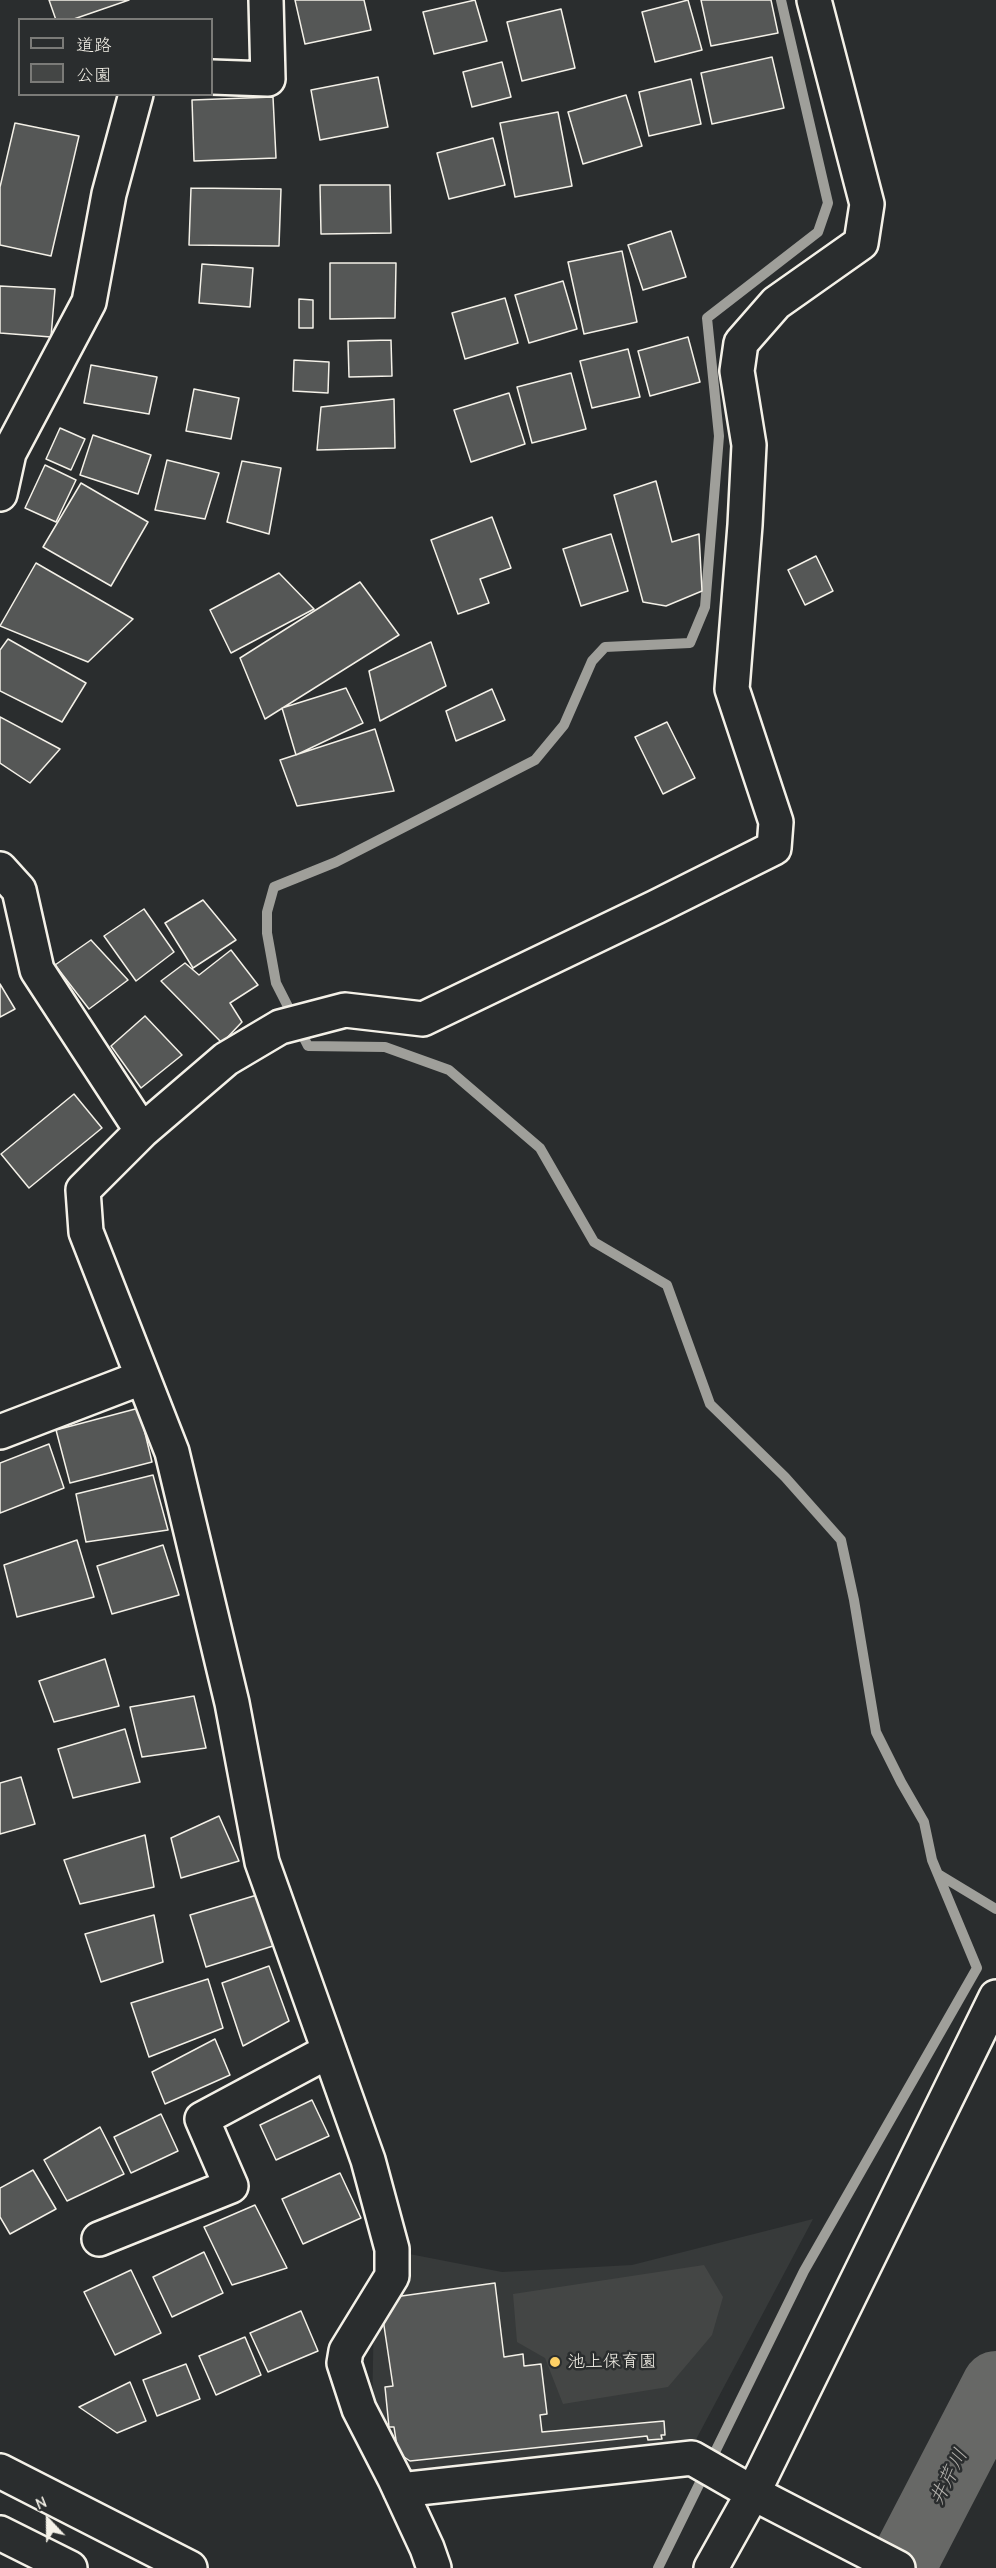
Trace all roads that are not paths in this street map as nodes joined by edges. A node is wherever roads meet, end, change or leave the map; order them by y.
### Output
1 (266, 0) edge
2 (814, 0) edge
3 (213, 77) edge
4 (135, 96) edge
5 (0, 494) edge
6 (0, 869) edge
7 (142, 1131) junction
8 (141, 1378) junction
9 (0, 1432) edge
10 (996, 1997) edge
11 (329, 2051) junction
12 (99, 2239) dead end
13 (0, 2471) edge
14 (743, 2487) junction
15 (400, 2490) junction
16 (0, 2533) edge
17 (70, 2568) edge
18 (190, 2568) edge
19 (434, 2568) edge
20 (711, 2568) edge
21 (898, 2568) edge

1 - 3 main road
2 - 7 main road
4 - 5 main road
6 - 7 main road
7 - 8 main road
8 - 9 main road
8 - 11 main road
10 - 14 main road
11 - 12 main road
11 - 15 main road
13 - 18 main road
14 - 15 main road
14 - 20 main road
14 - 21 main road
15 - 19 main road
16 - 17 main road

